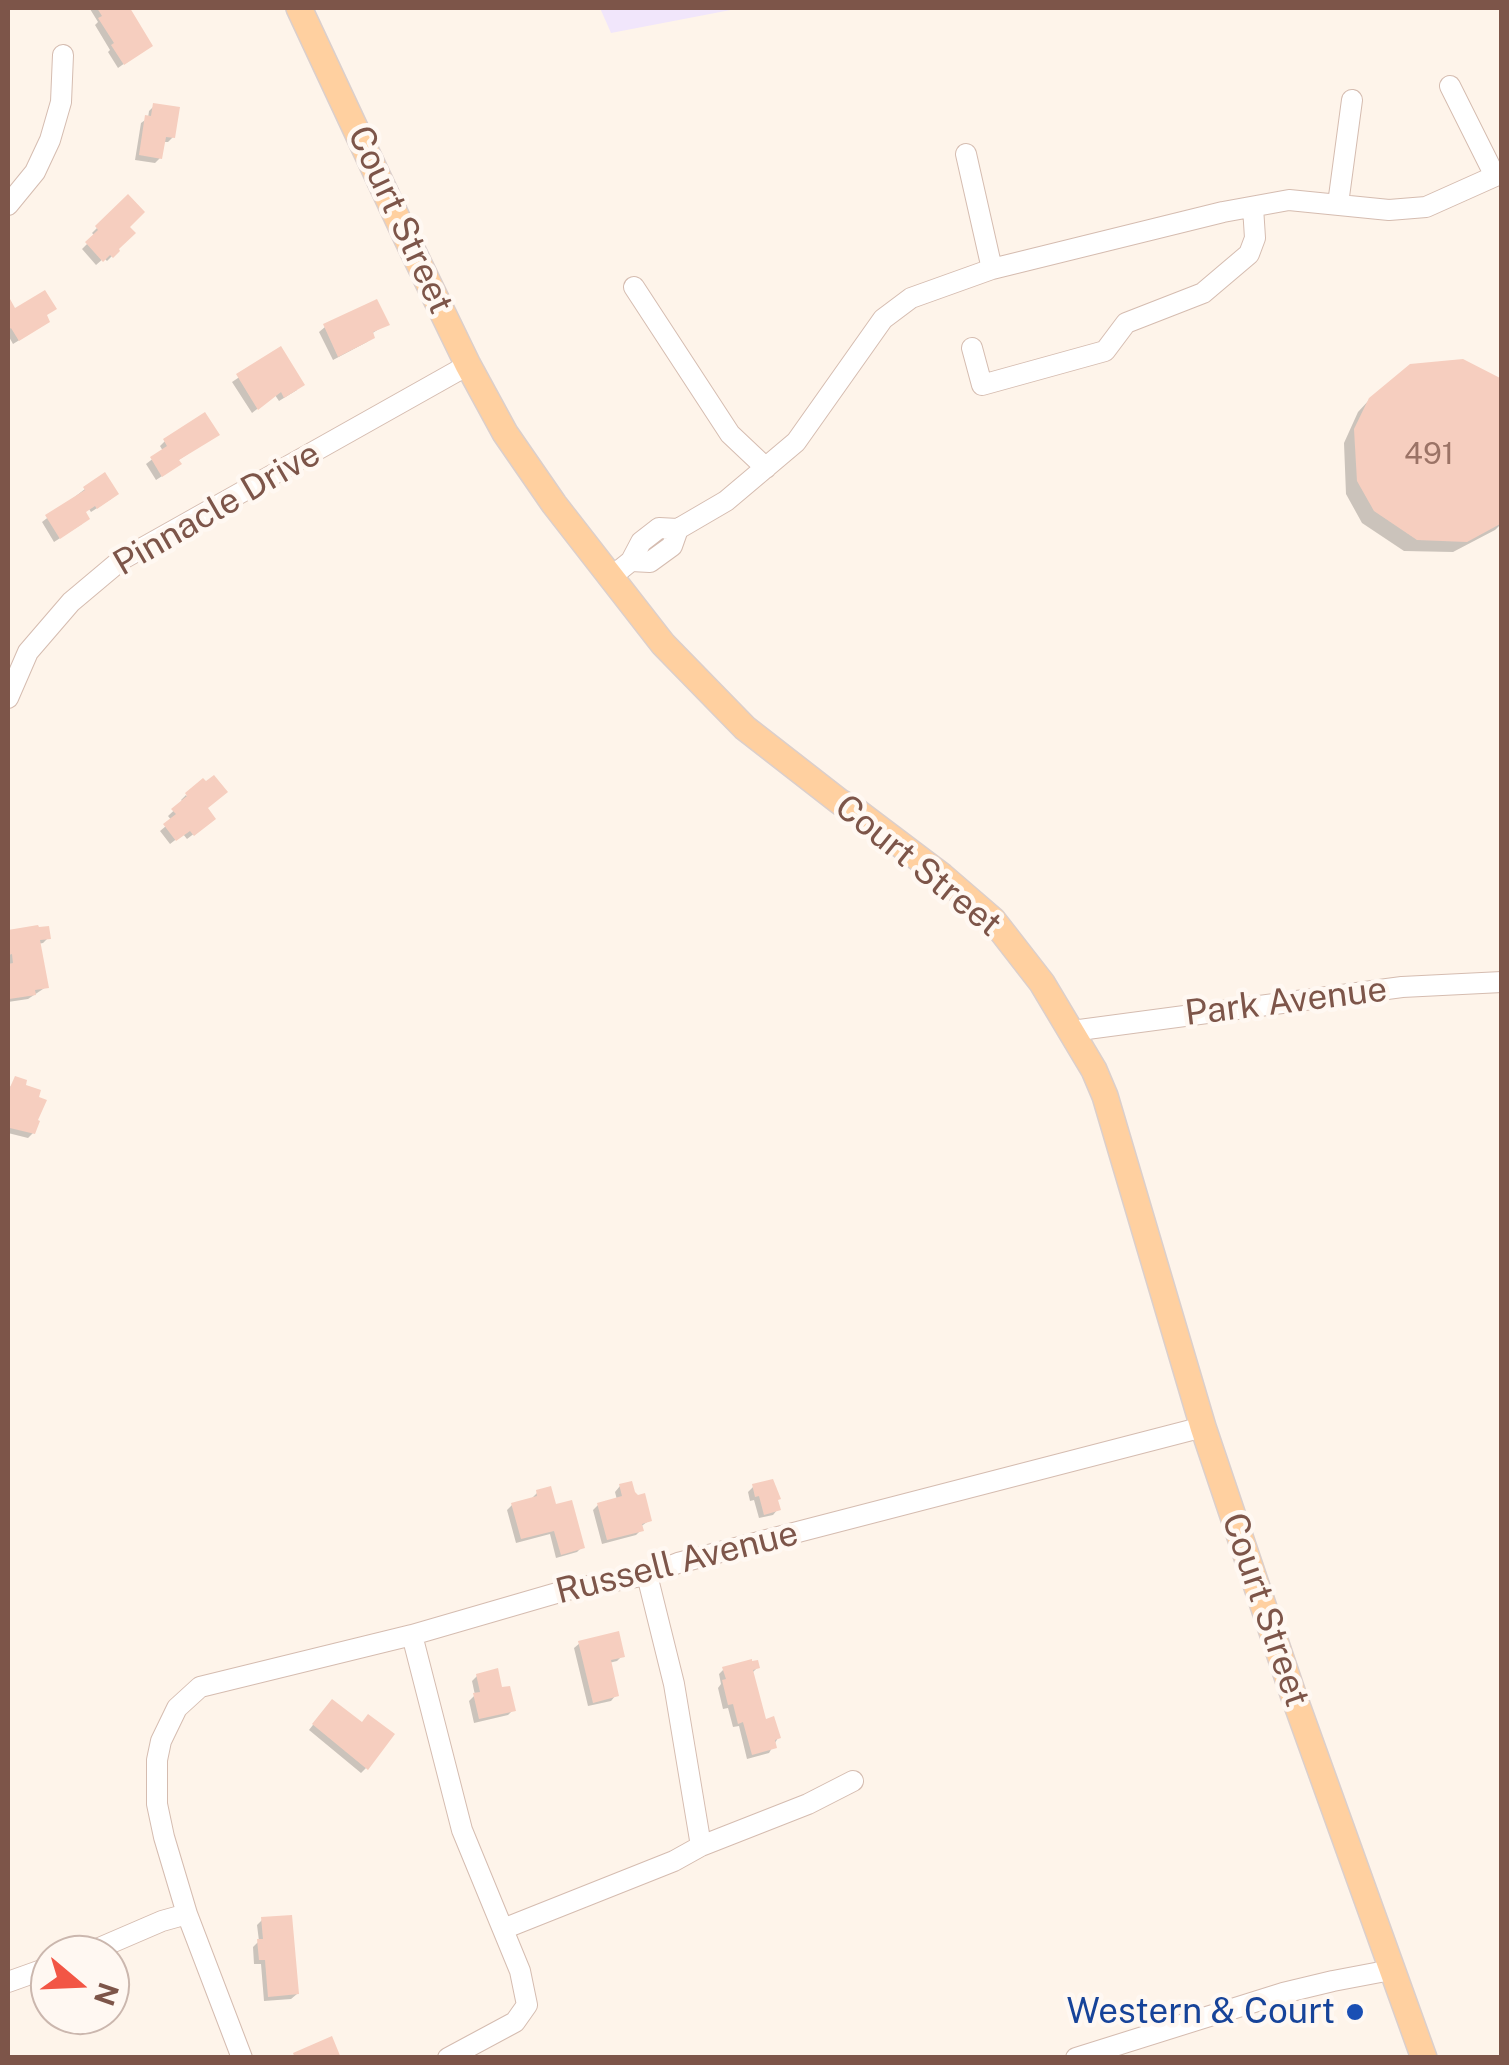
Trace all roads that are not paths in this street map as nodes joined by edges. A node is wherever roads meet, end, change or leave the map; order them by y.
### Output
1 (300, 8) edge
2 (63, 55) dead end
3 (1450, 86) dead end
4 (1352, 100) dead end
5 (966, 154) dead end
6 (1498, 175) edge
7 (1338, 204) junction
8 (8, 205) edge
9 (1252, 207) junction
10 (992, 270) junction
11 (634, 287) dead end
12 (972, 348) dead end
13 (468, 365) junction
14 (766, 468) junction
15 (621, 569) junction
16 (8, 698) edge
17 (1502, 982) edge
18 (1072, 1031) junction
19 (1204, 1427) junction
20 (647, 1575) junction
21 (412, 1636) junction
22 (853, 1781) dead end
23 (701, 1846) junction
24 (187, 1914) junction
25 (503, 1929) junction
26 (130, 1935) edge
27 (1391, 1970) junction
28 (242, 2058) edge
29 (448, 2058) edge
30 (1076, 2058) edge
31 (1424, 2058) edge

1 - 13 main road, Court Street
2 - 8 street
3 - 6 street
4 - 7 street
5 - 10 street
6 - 7 street
7 - 9 street
9 - 10 street
9 - 12 street
10 - 14 street
11 - 14 street
13 - 15 main road, Court Street
13 - 16 street, Pinnacle Drive
14 - 15 street
15 - 18 main road, Court Street
17 - 18 street, Park Avenue
18 - 19 main road, Court Street
19 - 20 street, Russell Avenue
19 - 27 main road, Court Street
20 - 21 street, Russell Avenue
20 - 23 street
21 - 24 street, Russell Avenue
21 - 25 street
22 - 23 street
23 - 25 street
24 - 26 street
24 - 28 street
25 - 29 street
27 - 30 street
27 - 31 main road, Court Street

